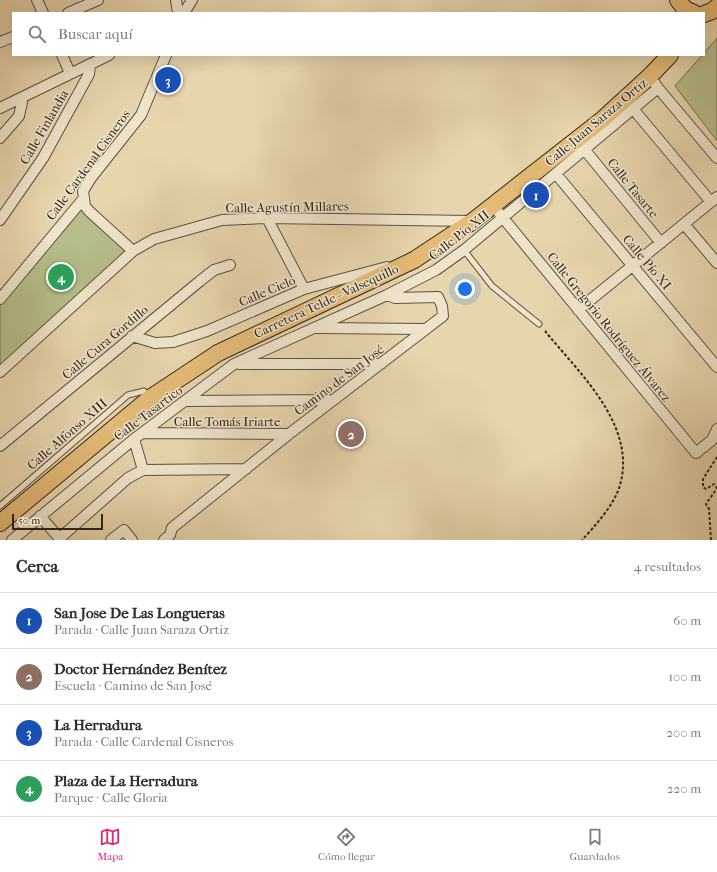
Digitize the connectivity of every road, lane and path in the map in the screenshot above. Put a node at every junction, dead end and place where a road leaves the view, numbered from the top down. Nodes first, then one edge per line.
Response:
1 (37, 0) edge
2 (98, 0) edge
3 (176, 0) edge
4 (192, 0) edge
5 (43, 12) edge
6 (70, 12) edge
7 (178, 12) edge
8 (185, 12) edge
9 (12, 37) edge
10 (0, 42) edge
11 (62, 56) edge
12 (107, 56) edge
13 (166, 56) edge
14 (664, 56) edge
15 (669, 56) edge
16 (90, 64) junction
17 (70, 73) junction
18 (654, 82) junction
19 (23, 98) junction
20 (0, 108) edge
21 (634, 110) junction
22 (0, 138) edge
23 (584, 149) junction
24 (717, 158) edge
25 (556, 174) junction
26 (84, 198) junction
27 (714, 200) edge
28 (498, 212) junction
29 (267, 218) junction
30 (0, 220) edge
31 (473, 221) junction
32 (684, 224) junction
33 (661, 243) junction
34 (464, 250) junction
35 (133, 251) junction
36 (414, 260) junction
37 (717, 263) edge
38 (230, 265) dead end
39 (633, 265) junction
40 (304, 289) junction
41 (387, 295) junction
42 (0, 299) edge
43 (578, 310) junction
44 (539, 324) joint
45 (314, 328) junction
46 (426, 329) junction
47 (132, 336) junction
48 (234, 364) junction
49 (381, 364) junction
50 (717, 367) edge
51 (0, 372) edge
52 (150, 398) junction
53 (186, 400) junction
54 (333, 400) junction
55 (717, 429) edge
56 (289, 434) junction
57 (138, 436) junction
58 (0, 446) edge
59 (717, 457) edge
60 (246, 469) junction
61 (143, 470) junction
62 (717, 488) edge
63 (0, 506) edge
64 (40, 516) junction
65 (0, 523) edge
66 (167, 538) edge
67 (60, 539) edge
68 (12, 540) edge
69 (111, 540) edge
70 (132, 540) edge
71 (582, 540) edge
72 (711, 540) edge

1 - 5 street
2 - 6 street
3 - 7 street
4 - 8 street
9 - 10 street
11 - 17 street
12 - 16 street
13 - 26 street, Calle Cardenal Cisneros
14 - 18 main road, Carretera Telde - Valsequillo
15 - 18 main road, Carretera Telde - Valsequillo
16 - 17 street
16 - 30 street, Calle Finlandia
17 - 19 street
18 - 21 street, Calle Juan Saraza Ortiz
18 - 24 street
18 - 28 main road, Carretera Telde - Valsequillo
19 - 20 street
19 - 22 street
21 - 23 street, Calle Juan Saraza Ortiz
21 - 27 street
23 - 25 street, Calle Juan Saraza Ortiz
23 - 33 street, Calle Tasarte
25 - 28 street, Calle Juan Saraza Ortiz
25 - 39 street, Calle Pío XI
26 - 35 street
26 - 42 street, Calle Cardenal Cisneros
27 - 32 street
28 - 31 main road, Carretera Telde - Valsequillo
28 - 34 street, Calle Pio XII
28 - 43 street, Calle Gregorio Rodríguez Álvarez
29 - 31 street, Calle Agustín Millares
29 - 35 street, Calle Agustín Millares
29 - 40 street
31 - 36 main road, Carretera Telde - Valsequillo
32 - 33 street
32 - 37 street
33 - 39 street
34 - 41 street, Calle Pio XII
34 - 44 lane
35 - 51 street, Calle Agustín Millares
36 - 40 street, Calle Cielo
36 - 52 main road, Carretera Telde - Valsequillo
38 - 47 street, Calle Cura Gordillo
39 - 43 street
39 - 50 street, Calle Pío XI
40 - 47 street, Calle Cielo
41 - 45 street, Calle Pio XII
41 - 46 street, Camino de San José
43 - 55 street, Calle Gregorio Rodríguez Álvarez
44 - 71 path
45 - 46 street
45 - 48 street, Calle Tasartico
46 - 49 street, Camino de San José
47 - 58 street, Calle Cura Gordillo
48 - 49 street
48 - 53 street, Calle Tasartico
49 - 54 street, Camino de San José
52 - 63 lane, Calle Alfonso XIII
52 - 65 main road, Carretera Telde - Valsequillo
53 - 54 street
53 - 57 street, Calle Tasartico
54 - 56 street, Camino de San José
56 - 57 street, Calle Tomás Iriarte
56 - 60 street, Camino de San José
57 - 61 street
57 - 64 street, Calle Tasartico
59 - 62 path
60 - 61 street
60 - 66 street, Camino de San José
61 - 67 street
62 - 72 path
64 - 67 street
64 - 68 street, Calle Tasartico
69 - 70 street

